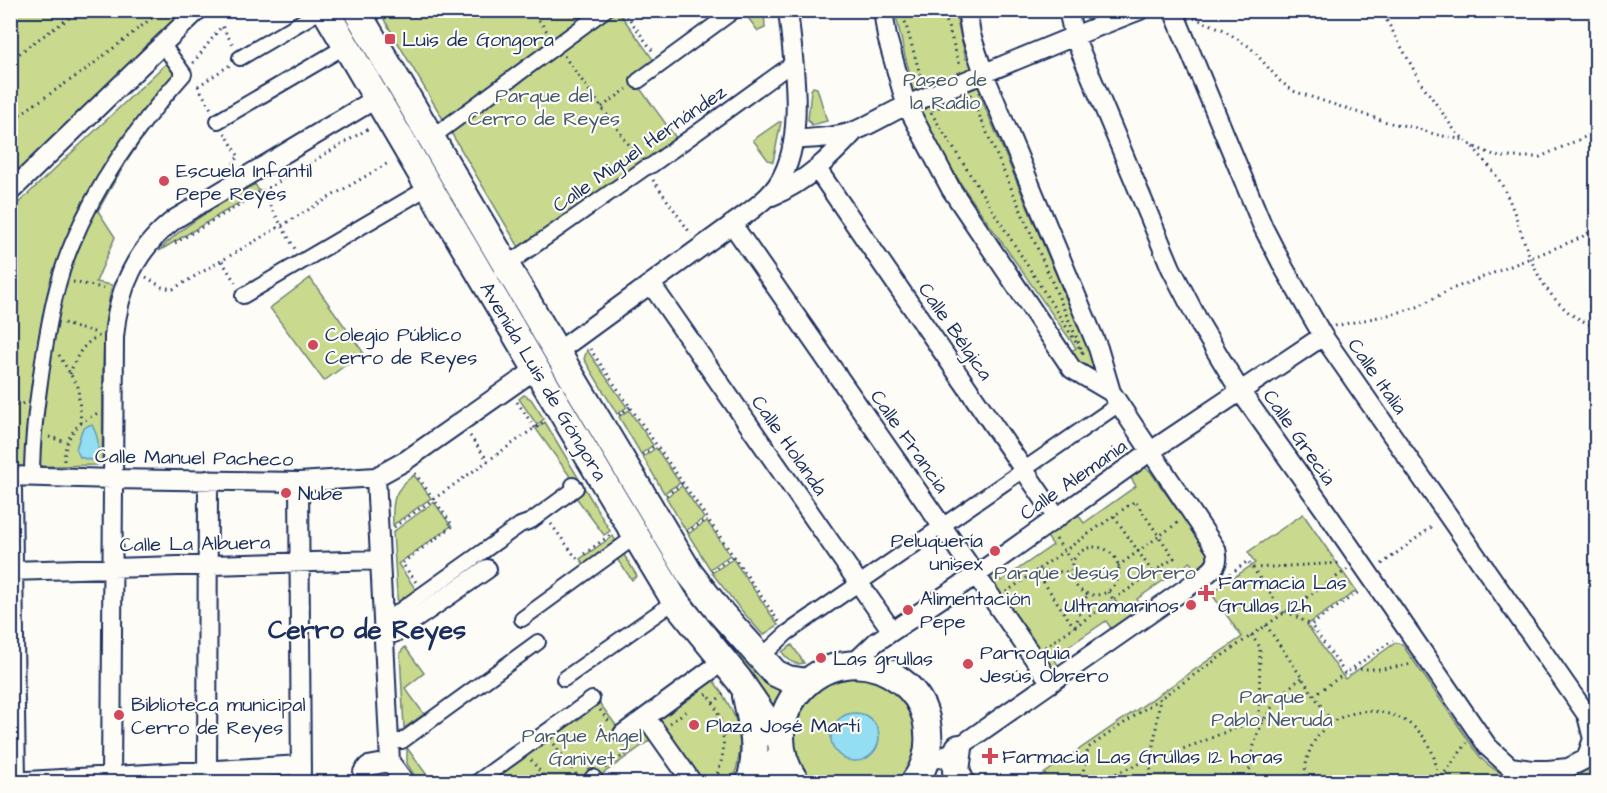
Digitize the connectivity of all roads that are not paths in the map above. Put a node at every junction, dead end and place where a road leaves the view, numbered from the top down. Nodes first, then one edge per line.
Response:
1 (198, 10) edge
2 (323, 10) edge
3 (356, 10) edge
4 (605, 10) edge
5 (735, 10) edge
6 (788, 10) edge
7 (883, 10) edge
8 (967, 10) edge
9 (1068, 10) edge
10 (1140, 10) edge
11 (1175, 15) edge
12 (1074, 36) junction
13 (163, 45) junction
14 (346, 46) junction
15 (240, 58) road end
16 (794, 63) junction
17 (984, 74) junction
18 (638, 81) road end
19 (377, 98) junction
20 (906, 104) junction
21 (218, 122) dead end
22 (855, 131) junction
23 (431, 138) junction
24 (794, 140) junction
25 (817, 169) junction
26 (429, 186) junction
27 (10, 192) edge
28 (766, 198) junction
29 (732, 224) junction
30 (507, 265) junction
31 (651, 284) junction
32 (243, 296) road end
33 (1321, 332) junction
34 (557, 352) junction
35 (1102, 362) junction
36 (536, 369) junction
37 (1084, 376) junction
38 (1240, 392) junction
39 (1115, 398) junction
40 (1151, 451) junction
41 (1024, 469) junction
42 (10, 476) edge
43 (32, 476) junction
44 (376, 477) junction
45 (114, 479) junction
46 (208, 480) junction
47 (299, 482) junction
48 (578, 482) dead end
49 (10, 485) edge
50 (1052, 522) junction
51 (942, 526) junction
52 (625, 533) junction
53 (380, 560) junction
54 (300, 562) junction
55 (208, 565) junction
56 (113, 567) junction
57 (487, 569) dead end
58 (12, 571) edge
59 (976, 575) junction
60 (858, 584) junction
61 (675, 601) junction
62 (395, 614) dead end
63 (522, 619) dead end
64 (892, 632) junction
65 (384, 636) junction
66 (538, 642) dead end
67 (761, 657) junction
68 (723, 661) junction
69 (854, 663) junction
70 (564, 679) dead end
71 (807, 682) junction
72 (1051, 683) junction
73 (736, 689) junction
74 (592, 699) road end
75 (645, 717) junction
76 (622, 737) road end
77 (1593, 739) joint
78 (389, 741) junction
79 (781, 746) junction
80 (958, 748) junction
81 (390, 762) junction
82 (926, 773) edge
83 (301, 774) edge
84 (207, 777) edge
85 (111, 779) edge
86 (10, 782) edge
87 (16, 782) edge
88 (363, 783) edge
89 (405, 783) edge
90 (477, 783) edge
91 (692, 783) edge
92 (750, 783) edge
93 (770, 783) edge
94 (796, 783) edge
95 (961, 783) edge

1 - 13 street
2 - 14 main road, Avenida Luis de Góngora
2 - 15 street
3 - 23 main road, Avenida Luis de Góngora
4 - 23 street
5 - 18 street
6 - 16 street
7 - 20 street
8 - 17 street
9 - 12 street, Calle Grecia
10 - 12 street
11 - 33 street, Calle Italia
12 - 17 street
12 - 38 street, Calle Grecia
13 - 27 street
13 - 43 street
14 - 19 main road, Avenida Luis de Góngora
14 - 21 street
16 - 24 street
16 - 30 street, Calle Miguel Hernández
17 - 20 street
17 - 35 street
19 - 26 main road, Avenida Luis de Góngora
19 - 45 street
20 - 22 street
20 - 37 street
22 - 24 street
22 - 25 street
23 - 30 main road, Avenida Luis de Góngora
24 - 28 street
25 - 28 street
25 - 41 street, Calle Bélgica
26 - 32 street
26 - 36 main road, Avenida Luis de Góngora
28 - 29 street
29 - 31 street
29 - 51 street, Calle Francia
30 - 34 main road, Avenida Luis de Góngora
31 - 34 street
31 - 60 street, Calle Holanda
33 - 38 street, Calle Alemania
33 - 77 street, Calle Italia
34 - 67 main road, Avenida Luis de Góngora
35 - 37 street
35 - 39 street
36 - 44 street
36 - 52 main road, Avenida Luis de Góngora
37 - 39 street
38 - 40 street, Calle Alemania
38 - 77 street, Calle Grecia
39 - 40 street
39 - 41 street
40 - 50 street, Calle Alemania
40 - 72 street
41 - 50 street, Calle Bélgica
41 - 51 street
42 - 43 street, Calle Manuel Pacheco
43 - 45 street, Calle Manuel Pacheco
44 - 47 street, Calle Manuel Pacheco
44 - 53 street
45 - 46 street, Calle Manuel Pacheco
45 - 56 street
46 - 47 street, Calle Manuel Pacheco
46 - 55 street
47 - 54 street
48 - 62 street
49 - 58 street
50 - 59 street, Calle Alemania
51 - 59 street, Calle Francia
51 - 60 street
52 - 61 main road, Avenida Luis de Góngora
52 - 63 street
53 - 54 street, Calle La Albuera
53 - 65 street
54 - 55 street, Calle La Albuera
54 - 83 street
55 - 56 street, Calle La Albuera
55 - 84 street
56 - 58 street, Calle La Albuera
56 - 85 street
57 - 65 street
58 - 87 street
59 - 64 street, Calle Alemania
59 - 72 street, Calle Francia
60 - 64 street, Calle Holanda
60 - 67 street
61 - 68 main road, Avenida Luis de Góngora
61 - 70 street
64 - 69 street, Calle Alemania
65 - 78 street
66 - 78 street
67 - 71 main road, Avenida Luis de Góngora
68 - 73 main road, Avenida Luis de Góngora
68 - 75 street
69 - 71 main road
69 - 82 main road
71 - 79 main road
72 - 80 street
73 - 79 main road, Avenida Luis de Góngora
73 - 92 main road
74 - 90 street
75 - 76 street
75 - 91 street
78 - 81 street
79 - 93 main road
79 - 94 main road, Avenida Luis de Góngora
80 - 82 street
80 - 95 main road
81 - 88 street
81 - 89 street
83 - 84 street
84 - 85 street
85 - 87 street
86 - 87 street

